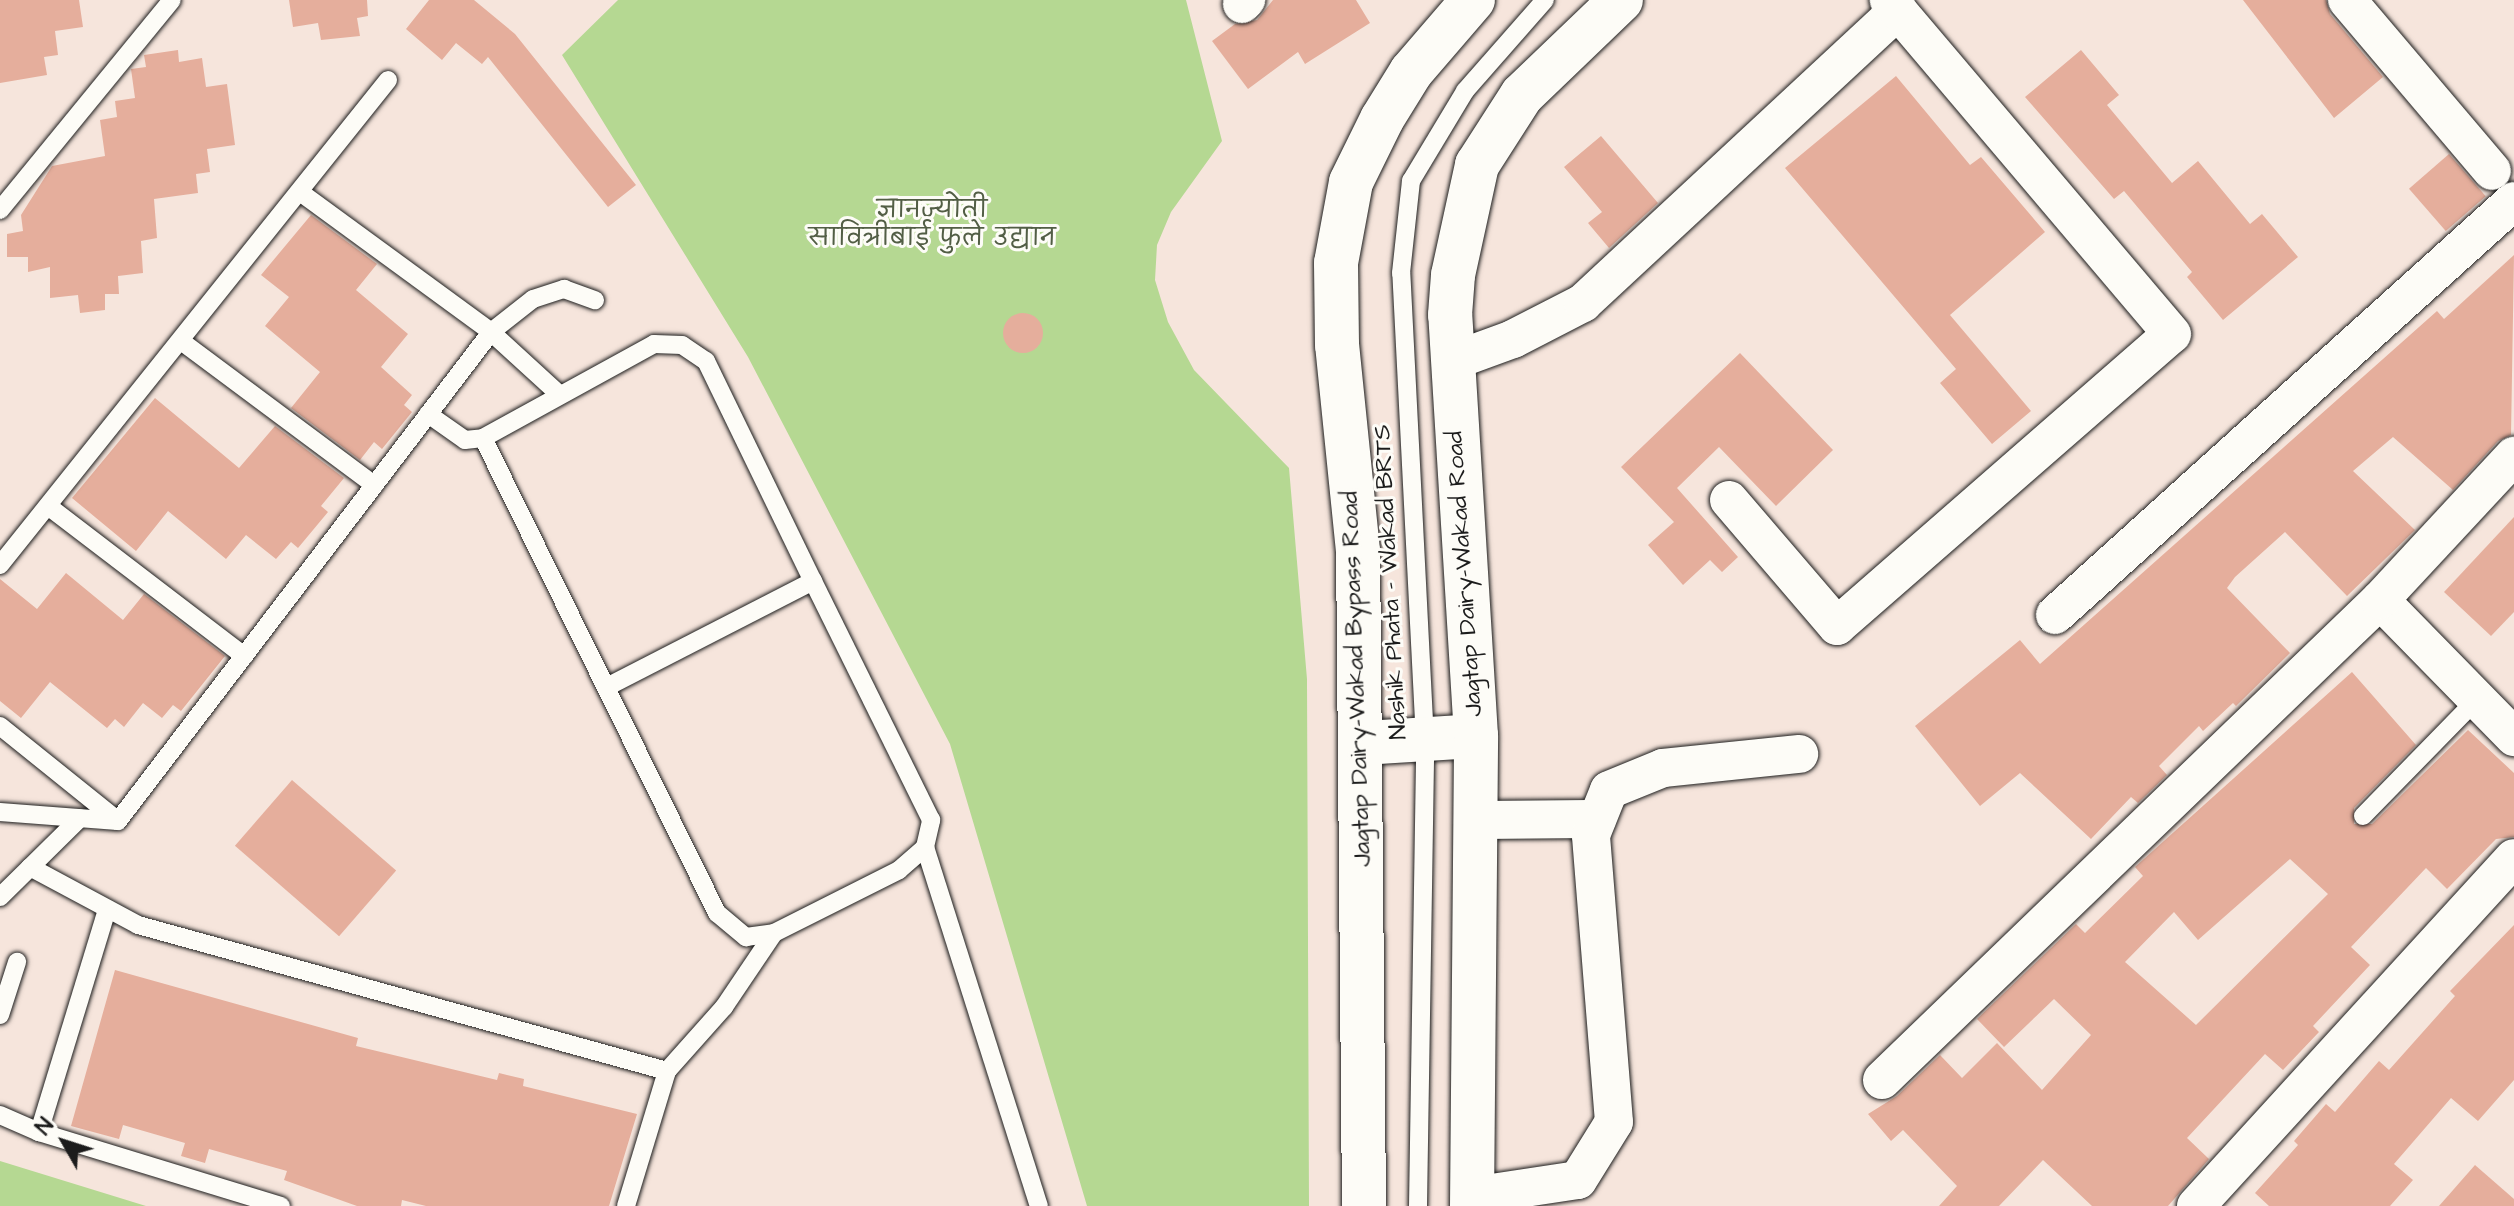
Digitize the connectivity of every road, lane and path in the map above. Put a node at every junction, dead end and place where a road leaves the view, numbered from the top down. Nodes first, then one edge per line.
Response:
1 (172, 0) edge
2 (1473, 0) edge
3 (1545, 0) edge
4 (1621, 0) edge
5 (2347, 0) edge
6 (1893, 5) edge
7 (388, 80) dead end
8 (2503, 186) edge
9 (300, 192) junction
10 (0, 210) edge
11 (595, 300) dead end
12 (491, 332) junction
13 (181, 341) junction
14 (1453, 361) junction
15 (559, 394) junction
16 (428, 414) junction
17 (483, 438) junction
18 (2514, 456) edge
19 (374, 485) junction
20 (1729, 500) dead end
21 (48, 506) junction
22 (2, 558) edge
23 (813, 581) junction
24 (2380, 600) junction
25 (2055, 615) dead end
26 (244, 656) junction
27 (609, 686) junction
28 (2477, 699) junction
29 (0, 726) edge
30 (1476, 736) junction
31 (2514, 737) edge
32 (1425, 741) junction
33 (1364, 743) junction
34 (1799, 754) dead end
35 (0, 812) edge
36 (2363, 816) dead end
37 (80, 818) junction
38 (1597, 819) junction
39 (1475, 820) junction
40 (118, 821) junction
41 (925, 847) junction
42 (2514, 858) edge
43 (30, 867) junction
44 (0, 897) edge
45 (107, 909) junction
46 (774, 933) junction
47 (17, 962) dead end
48 (0, 1015) edge
49 (667, 1071) junction
50 (1882, 1080) dead end
51 (0, 1115) edge
52 (39, 1132) junction
53 (1472, 1201) edge
54 (281, 1206) edge
55 (626, 1206) edge
56 (1039, 1206) edge
57 (1364, 1206) edge
58 (1418, 1206) edge
59 (2196, 1206) edge

1 - 10 lane
2 - 33 main road, Jagtap Dairy-Wakad Bypass Road
3 - 32 lane, Nashik Phata - Wakad BRTS
4 - 14 main road, Jagtap Dairy-Wakad Road
5 - 8 street
6 - 14 street
6 - 20 street
7 - 9 lane
8 - 25 street
9 - 12 lane
9 - 13 lane
11 - 12 lane
12 - 15 lane
12 - 16 lane
13 - 19 lane
13 - 21 lane
14 - 30 main road, Jagtap Dairy-Wakad Road
15 - 17 lane
15 - 23 lane
16 - 17 lane
16 - 19 lane
17 - 27 lane
18 - 24 street
19 - 26 lane
21 - 22 lane
21 - 26 lane
23 - 27 lane
23 - 41 lane
24 - 28 street
24 - 50 street
26 - 40 lane
27 - 46 lane
28 - 31 street
28 - 36 lane
29 - 40 lane
30 - 32 main road
30 - 39 main road, Jagtap Dairy-Wakad Road
32 - 33 main road
32 - 58 lane, Nashik Phata - Wakad BRTS
33 - 57 main road, Jagtap Dairy-Wakad Bypass Road
34 - 38 street
35 - 37 lane
37 - 40 lane
37 - 43 lane
38 - 39 street
38 - 53 street
39 - 53 main road, Jagtap Dairy-Wakad Road
41 - 46 lane
41 - 56 lane
42 - 59 street
43 - 44 lane
43 - 45 lane
45 - 49 lane
45 - 52 lane
46 - 49 lane
47 - 48 lane
49 - 55 lane
51 - 52 lane
52 - 54 lane

